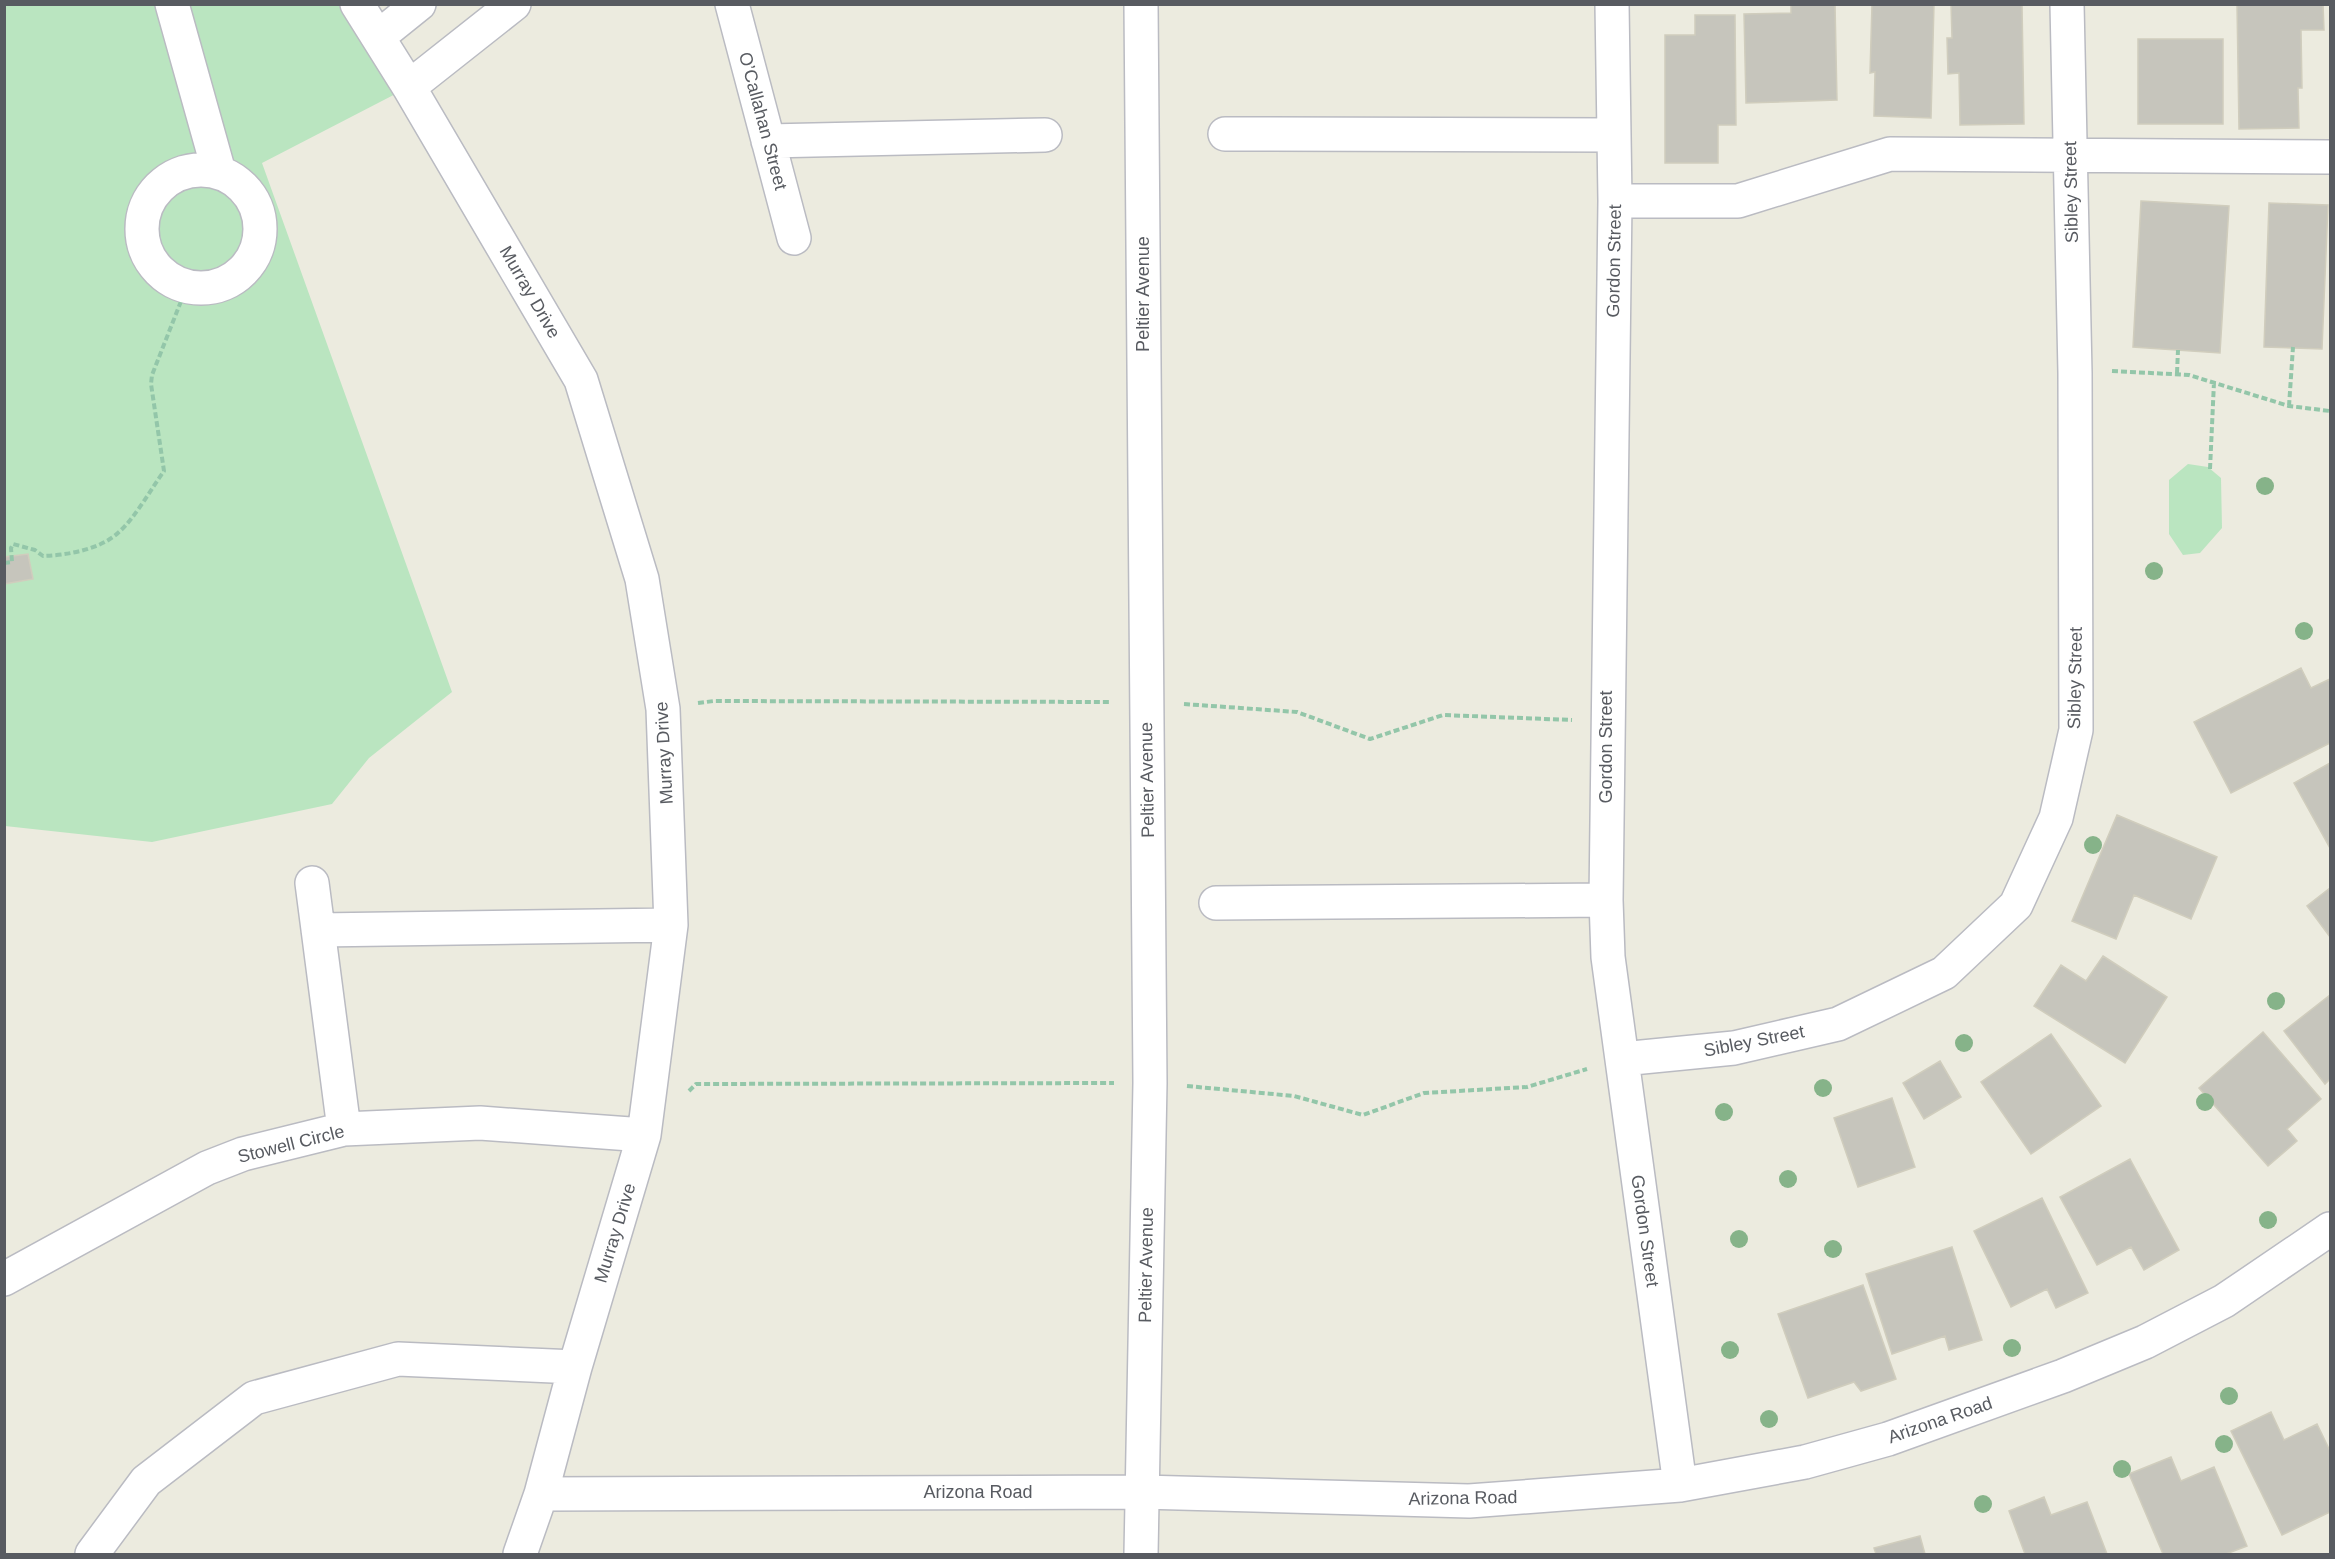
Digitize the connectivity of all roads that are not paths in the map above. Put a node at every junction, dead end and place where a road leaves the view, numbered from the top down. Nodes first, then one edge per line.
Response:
1 (172, 4) edge
2 (357, 4) edge
3 (419, 4) edge
4 (514, 4) edge
5 (732, 4) edge
6 (1142, 4) edge
7 (1612, 4) edge
8 (2067, 4) edge
9 (378, 37) junction
10 (409, 87) junction
11 (1225, 134) dead end
12 (1045, 135) dead end
13 (1613, 135) junction
14 (768, 141) junction
15 (2071, 157) junction
16 (2331, 157) edge
17 (219, 172) junction
18 (1615, 201) junction
19 (794, 238) dead end
20 (312, 882) dead end
21 (1606, 900) junction
22 (1216, 903) dead end
23 (671, 925) junction
24 (318, 930) junction
25 (1622, 1059) junction
26 (344, 1129) junction
27 (644, 1135) junction
28 (2331, 1229) edge
29 (4, 1280) edge
30 (575, 1367) junction
31 (1680, 1485) junction
32 (1142, 1492) junction
33 (541, 1494) junction
34 (92, 1554) edge
35 (520, 1554) edge
36 (1141, 1554) edge

1 - 17 street
2 - 9 street, Murray Drive
3 - 9 street
4 - 10 street
5 - 14 street, O’Callahan Street
6 - 32 street, Peltier Avenue
7 - 13 street, Gordon Street
8 - 15 street, Sibley Street
9 - 10 street, Murray Drive
10 - 23 street, Murray Drive
11 - 13 street
12 - 14 street
13 - 18 street, Gordon Street
14 - 19 street, O’Callahan Street
15 - 16 street
15 - 18 street
15 - 25 street, Sibley Street
17 - 17 street
18 - 21 street, Gordon Street
20 - 24 street
21 - 22 street
21 - 25 street, Gordon Street
23 - 24 street
23 - 27 street, Murray Drive
24 - 26 street
25 - 31 street, Gordon Street
26 - 27 street, Stowell Circle
26 - 29 street, Stowell Circle
27 - 30 street, Murray Drive
28 - 31 street, Arizona Road
30 - 33 street, Murray Drive
30 - 34 street
31 - 32 street, Arizona Road
32 - 33 street, Arizona Road
32 - 36 street, Peltier Avenue
33 - 35 street, Murray Drive

